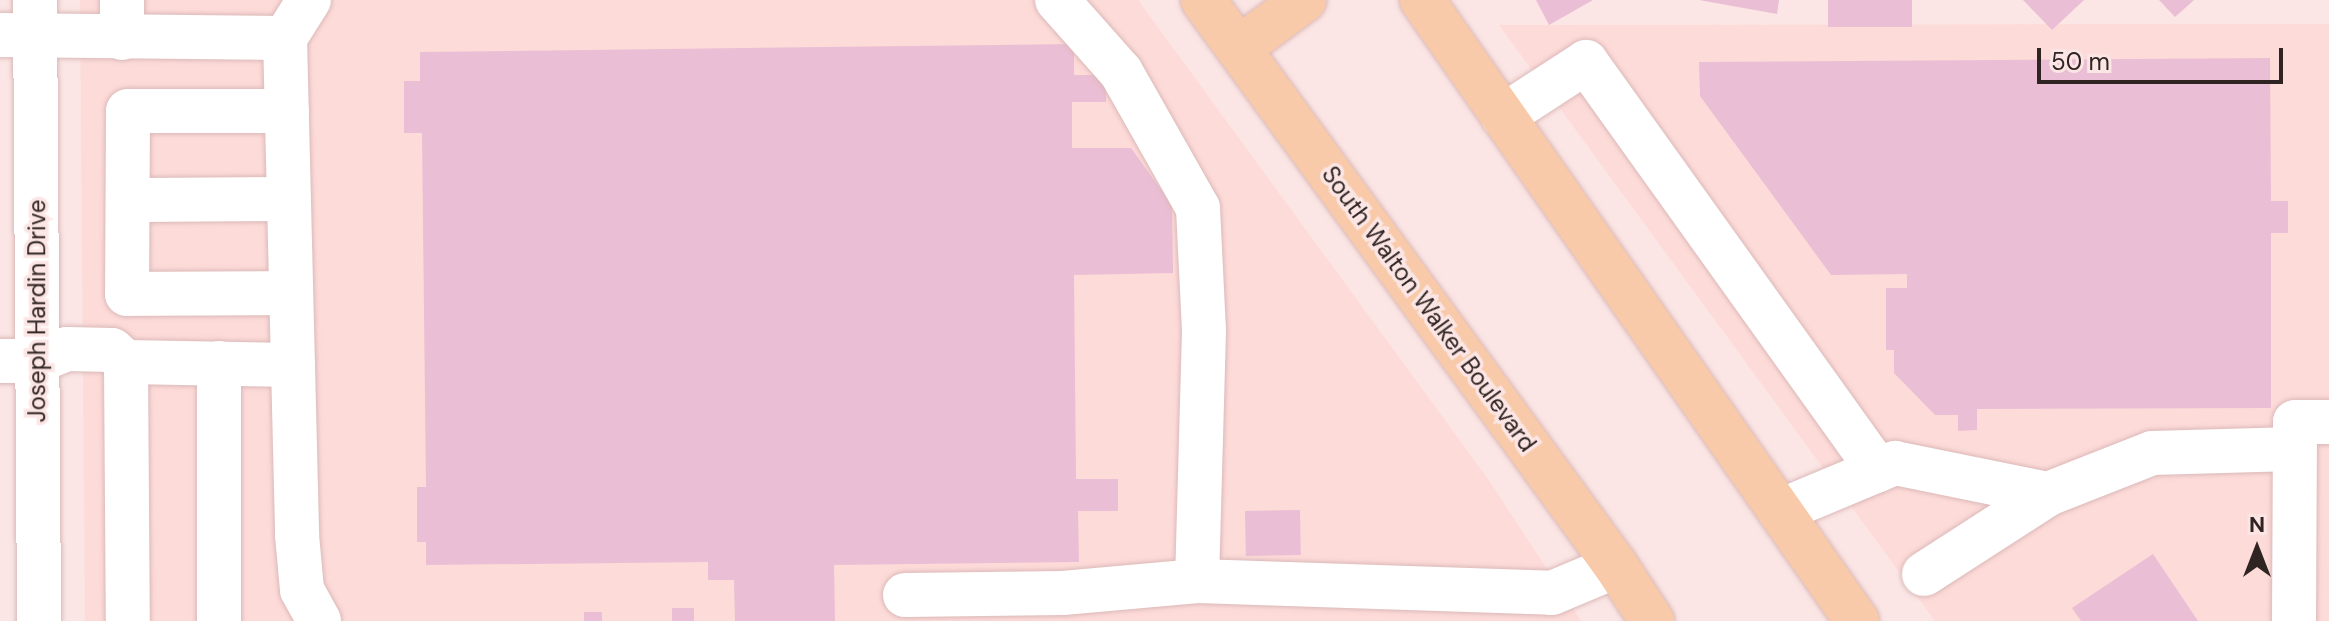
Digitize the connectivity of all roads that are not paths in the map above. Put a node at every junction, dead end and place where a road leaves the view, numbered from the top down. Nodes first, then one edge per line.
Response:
1 (309, 0) edge
2 (1057, 0) edge
3 (1203, 0) edge
4 (1304, 0) edge
5 (1422, 0) edge
6 (122, 19) edge
7 (23, 24) edge
8 (285, 38) junction
9 (1239, 48) junction
10 (287, 111) junction
11 (1503, 116) junction
12 (289, 199) junction
13 (128, 200) junction
14 (291, 293) junction
15 (126, 362) junction
16 (219, 363) junction
17 (293, 365) junction
18 (19, 372) edge
19 (2329, 422) edge
20 (2294, 449) junction
21 (1878, 470) junction
22 (2048, 494) junction
23 (1780, 511) junction
24 (1616, 566) junction
25 (1924, 574) dead end
26 (1197, 581) junction
27 (905, 595) dead end
28 (39, 621) edge
29 (128, 621) edge
30 (219, 621) edge
31 (319, 621) edge
32 (1652, 621) edge
33 (1857, 621) edge
34 (2294, 621) edge

1 - 8 street
2 - 26 street
3 - 9 main road, South Walton Walker Boulevard
4 - 9 main road
5 - 11 main road
6 - 7 street
6 - 8 street
7 - 18 street, Joseph Hardin Drive
8 - 10 street
9 - 24 main road, South Walton Walker Boulevard
10 - 12 street
10 - 13 street
11 - 21 street
11 - 23 main road
12 - 13 street
12 - 14 street
13 - 14 street
14 - 17 street
15 - 16 street
15 - 18 street
15 - 29 street
16 - 17 street
16 - 30 street
17 - 31 street
18 - 28 street, Joseph Hardin Drive
19 - 20 street
20 - 22 street
20 - 34 street
21 - 22 street
21 - 23 street
22 - 25 street
23 - 33 main road
24 - 26 street
24 - 32 main road, South Walton Walker Boulevard
26 - 27 street

